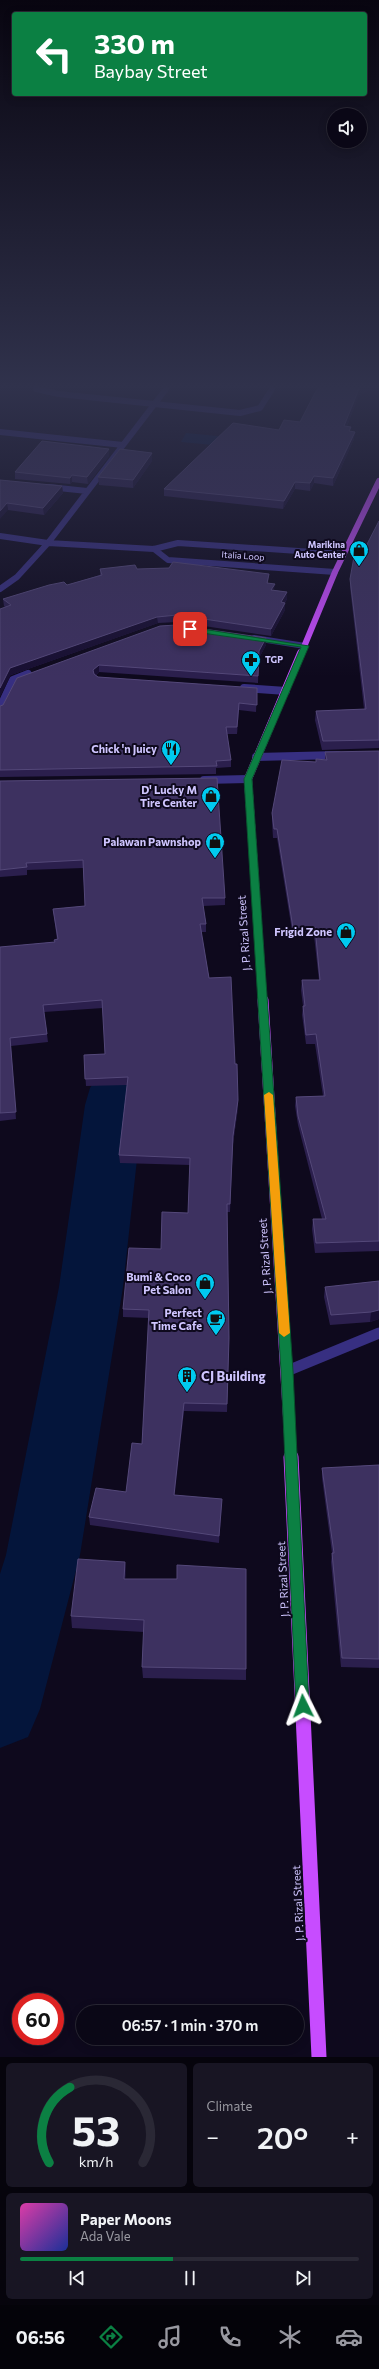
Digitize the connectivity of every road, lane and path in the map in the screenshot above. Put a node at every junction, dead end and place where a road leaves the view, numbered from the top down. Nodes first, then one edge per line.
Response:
1 (92, 485) edge
2 (377, 485) edge
3 (40, 486) edge
4 (87, 491) junction
5 (0, 536) edge
6 (48, 543) junction
7 (250, 547) junction
8 (154, 549) junction
9 (343, 554) junction
10 (245, 565) junction
11 (335, 572) junction
12 (0, 589) edge
13 (244, 637) edge
14 (306, 646) junction
15 (36, 671) edge
16 (231, 688) edge
17 (286, 691) junction
18 (0, 708) edge
19 (344, 755) edge
20 (256, 757) junction
21 (248, 779) junction
22 (192, 780) edge
23 (379, 1333) edge
24 (287, 1371) junction
25 (319, 2057) edge

1 - 4 street
2 - 9 main road, J. P. Rizal Street
3 - 4 street
4 - 6 street
5 - 6 street, Italia Loop
6 - 8 street, Italia Loop
6 - 12 street
7 - 8 street, Italia Loop
7 - 9 street, Italia Loop
7 - 10 street
8 - 10 street, Italia Loop
9 - 11 main road, J. P. Rizal Street
10 - 11 street, Italia Loop
11 - 14 main road, J. P. Rizal Street
13 - 14 street
14 - 17 main road, J. P. Rizal Street
15 - 18 street
16 - 17 street
17 - 20 main road, J. P. Rizal Street
19 - 20 street
20 - 21 main road, J. P. Rizal Street
21 - 22 street
21 - 24 main road, J. P. Rizal Street
23 - 24 street
24 - 25 main road, J. P. Rizal Street

